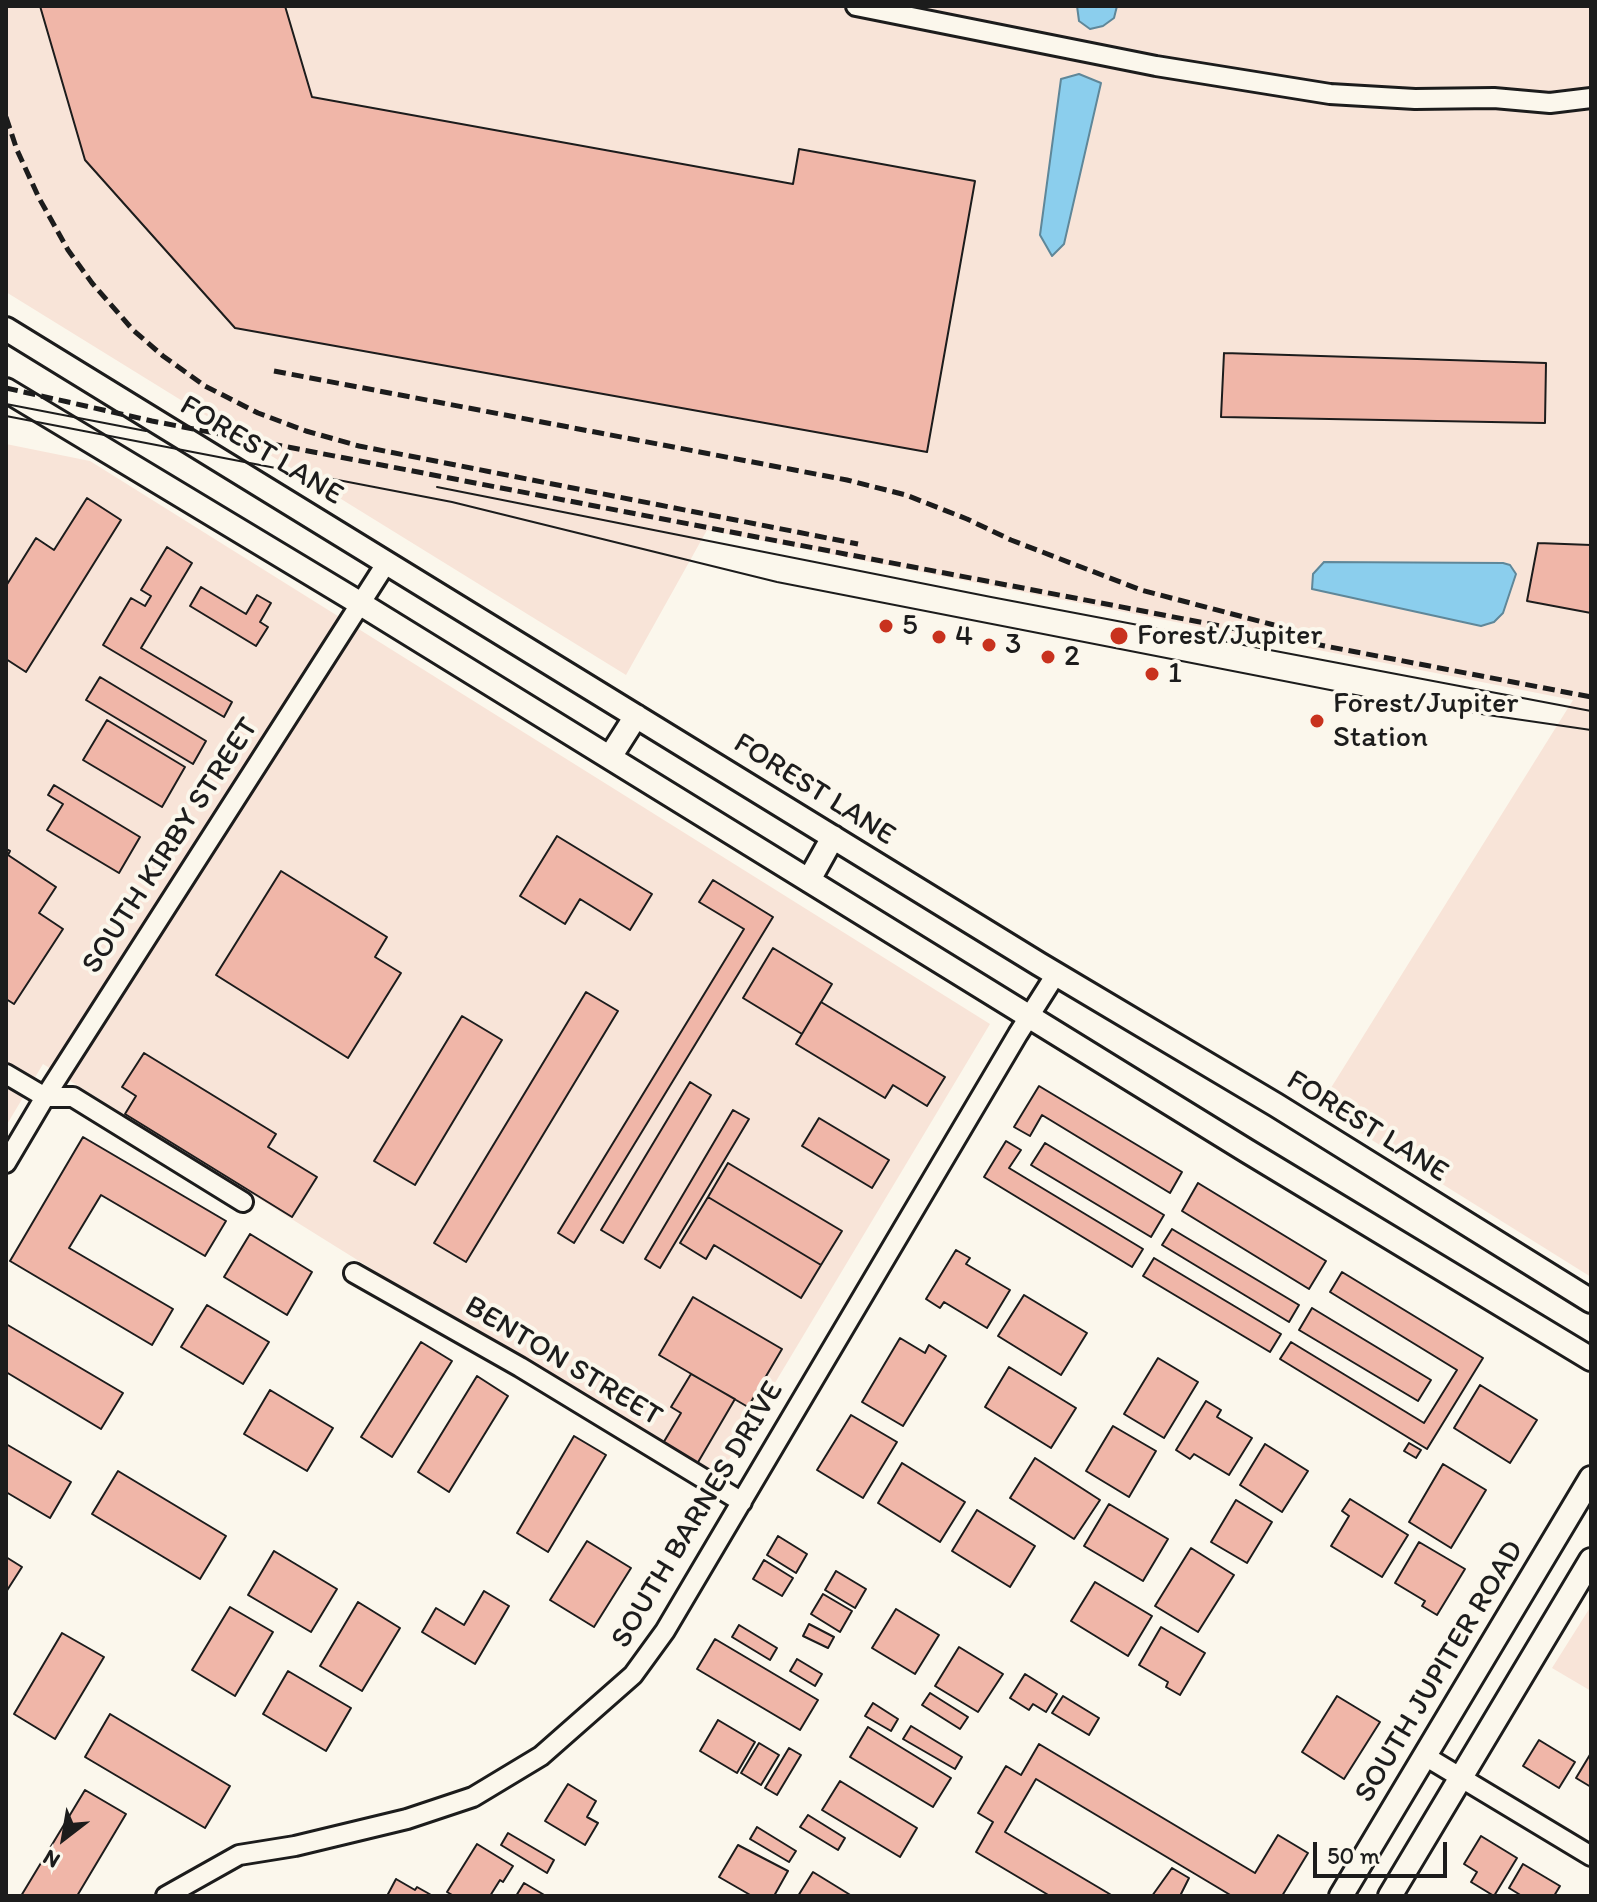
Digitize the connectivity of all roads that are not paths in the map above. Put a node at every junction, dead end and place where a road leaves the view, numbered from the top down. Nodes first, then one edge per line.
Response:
1 (856, 6) edge
2 (1591, 98) edge
3 (6, 329) edge
4 (6, 390) edge
5 (387, 562) junction
6 (361, 604) junction
7 (636, 716) junction
8 (610, 757) junction
9 (833, 837) junction
10 (809, 880) junction
11 (1056, 974) junction
12 (1029, 1016) junction
13 (6, 1074) edge
14 (45, 1097) junction
15 (6, 1163) edge
16 (243, 1202) dead end
17 (354, 1273) dead end
18 (1591, 1301) edge
19 (1591, 1359) edge
20 (1591, 1478) edge
21 (742, 1502) junction
22 (1591, 1560) edge
23 (1425, 1756) junction
24 (1460, 1779) junction
25 (1591, 1856) edge
26 (166, 1896) edge
27 (1341, 1896) edge
28 (1390, 1896) edge

1 - 2 street
3 - 5 main road, FOREST LANE
4 - 6 main road
5 - 6 street, SOUTH KIRBY STREET
5 - 7 main road, FOREST LANE
6 - 8 main road
6 - 14 street, SOUTH KIRBY STREET
7 - 8 main road
7 - 9 main road, FOREST LANE
8 - 10 main road
9 - 10 main road
9 - 11 main road, FOREST LANE
10 - 12 main road
11 - 12 street, SOUTH BARNES DRIVE
11 - 18 main road, FOREST LANE
12 - 19 main road
12 - 21 street, SOUTH BARNES DRIVE
13 - 14 street
14 - 15 street, SOUTH KIRBY STREET
14 - 16 street
17 - 21 street, BENTON STREET
20 - 23 main road, SOUTH JUPITER ROAD
21 - 26 street, SOUTH BARNES DRIVE
22 - 24 main road
23 - 24 street
23 - 27 main road, SOUTH JUPITER ROAD
24 - 25 street
24 - 28 main road

